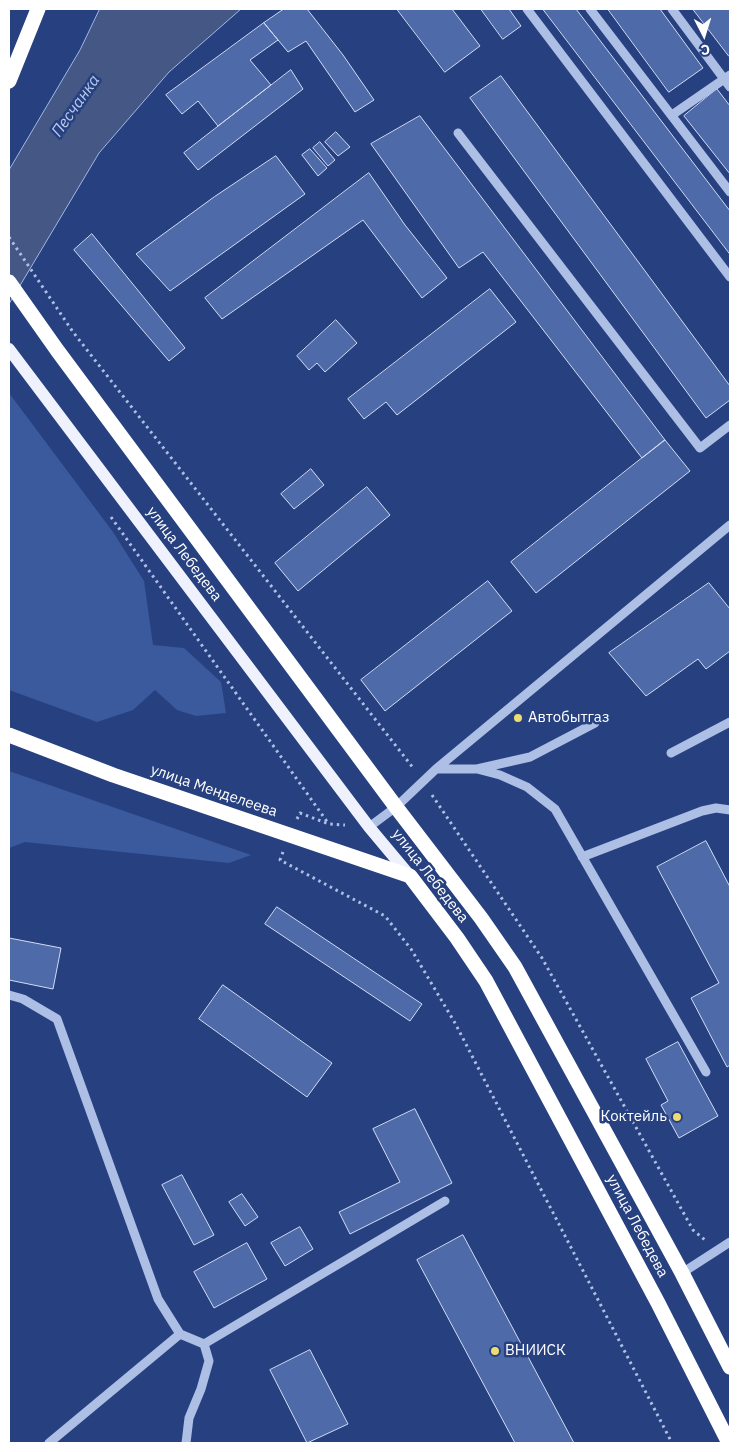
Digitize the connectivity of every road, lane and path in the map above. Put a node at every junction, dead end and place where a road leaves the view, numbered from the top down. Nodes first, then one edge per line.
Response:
1 (38, 9) edge
2 (527, 9) edge
3 (590, 9) edge
4 (672, 9) edge
5 (728, 80) edge
6 (9, 81) edge
7 (672, 115) junction
8 (458, 133) dead end
9 (730, 192) edge
10 (9, 237) edge
11 (730, 277) edge
12 (9, 282) edge
13 (9, 349) edge
14 (730, 425) edge
15 (106, 510) dead end
16 (730, 525) edge
17 (730, 722) edge
18 (594, 723) dead end
19 (9, 735) edge
20 (672, 753) dead end
21 (436, 769) junction
22 (477, 769) junction
23 (423, 782) junction
24 (396, 807) junction
25 (730, 810) edge
26 (369, 827) junction
27 (290, 836) junction
28 (582, 857) junction
29 (410, 876) junction
30 (9, 995) edge
31 (706, 1072) dead end
32 (445, 1201) dead end
33 (730, 1242) edge
34 (717, 1250) junction
35 (682, 1273) junction
36 (180, 1334) junction
37 (204, 1344) junction
38 (730, 1367) edge
39 (49, 1443) edge
40 (186, 1443) edge
41 (672, 1443) edge
42 (729, 1443) edge

1 - 6 highway
2 - 11 lane
3 - 7 lane
4 - 5 lane
5 - 7 lane
7 - 9 lane
8 - 14 lane
10 - 23 path
12 - 24 highway, улица Лебедева
13 - 26 main road, улица Лебедева
15 - 27 path
16 - 21 lane
17 - 20 lane
18 - 22 lane
19 - 27 highway, улица Менделеева
21 - 22 lane
21 - 23 lane
22 - 28 lane
23 - 24 lane
23 - 34 path
24 - 26 lane
24 - 35 highway, улица Лебедева
25 - 28 lane
26 - 29 main road, улица Лебедева
27 - 29 highway, улица Менделеева
27 - 41 path
28 - 31 lane
29 - 42 highway, улица Лебедева
30 - 36 lane
32 - 37 lane
33 - 34 lane
34 - 35 lane
35 - 38 highway, улица Лебедева
36 - 37 lane
36 - 39 lane
37 - 40 lane

